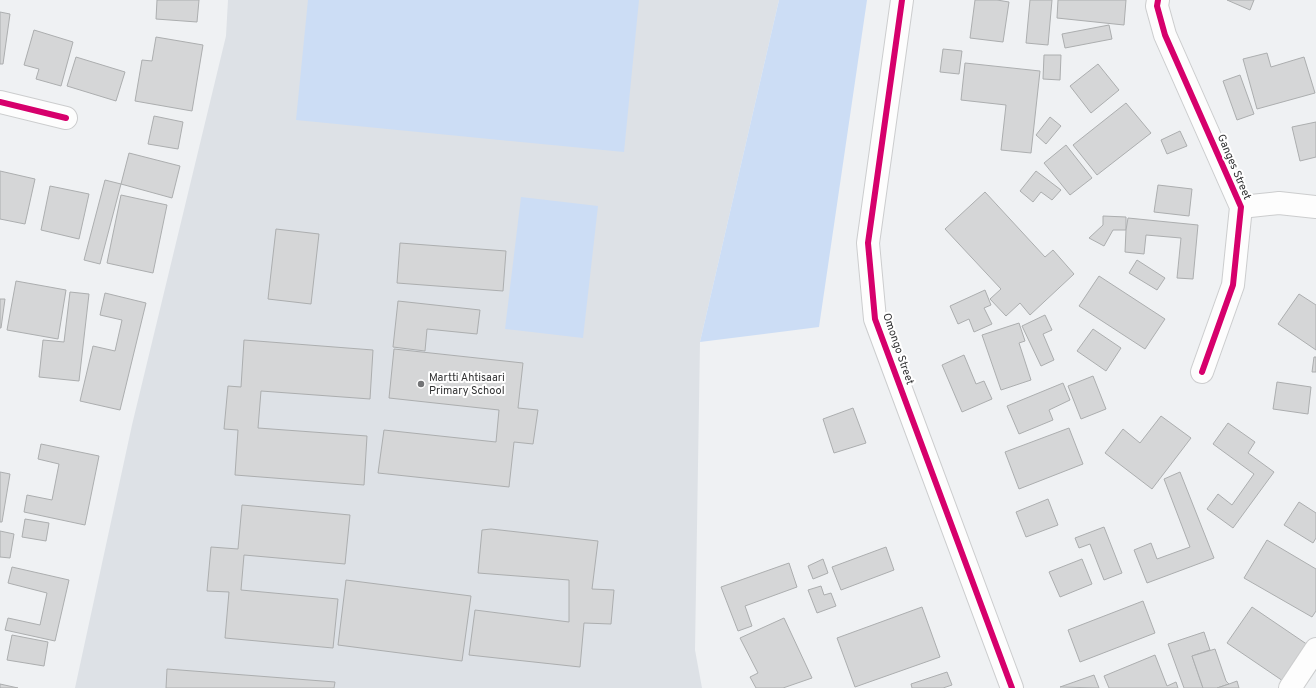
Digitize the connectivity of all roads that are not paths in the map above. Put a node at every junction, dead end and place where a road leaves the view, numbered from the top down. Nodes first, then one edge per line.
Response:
1 (902, 0) edge
2 (1158, 0) edge
3 (0, 102) edge
4 (66, 118) dead end
5 (1241, 207) junction
6 (1316, 207) edge
7 (1202, 372) dead end
8 (1316, 649) edge
9 (1012, 688) edge
10 (1290, 688) edge

1 - 9 street, Omongo Street
2 - 5 street, Ganges Street
3 - 4 street
5 - 6 street
5 - 7 street, Ganges Street
8 - 10 street

